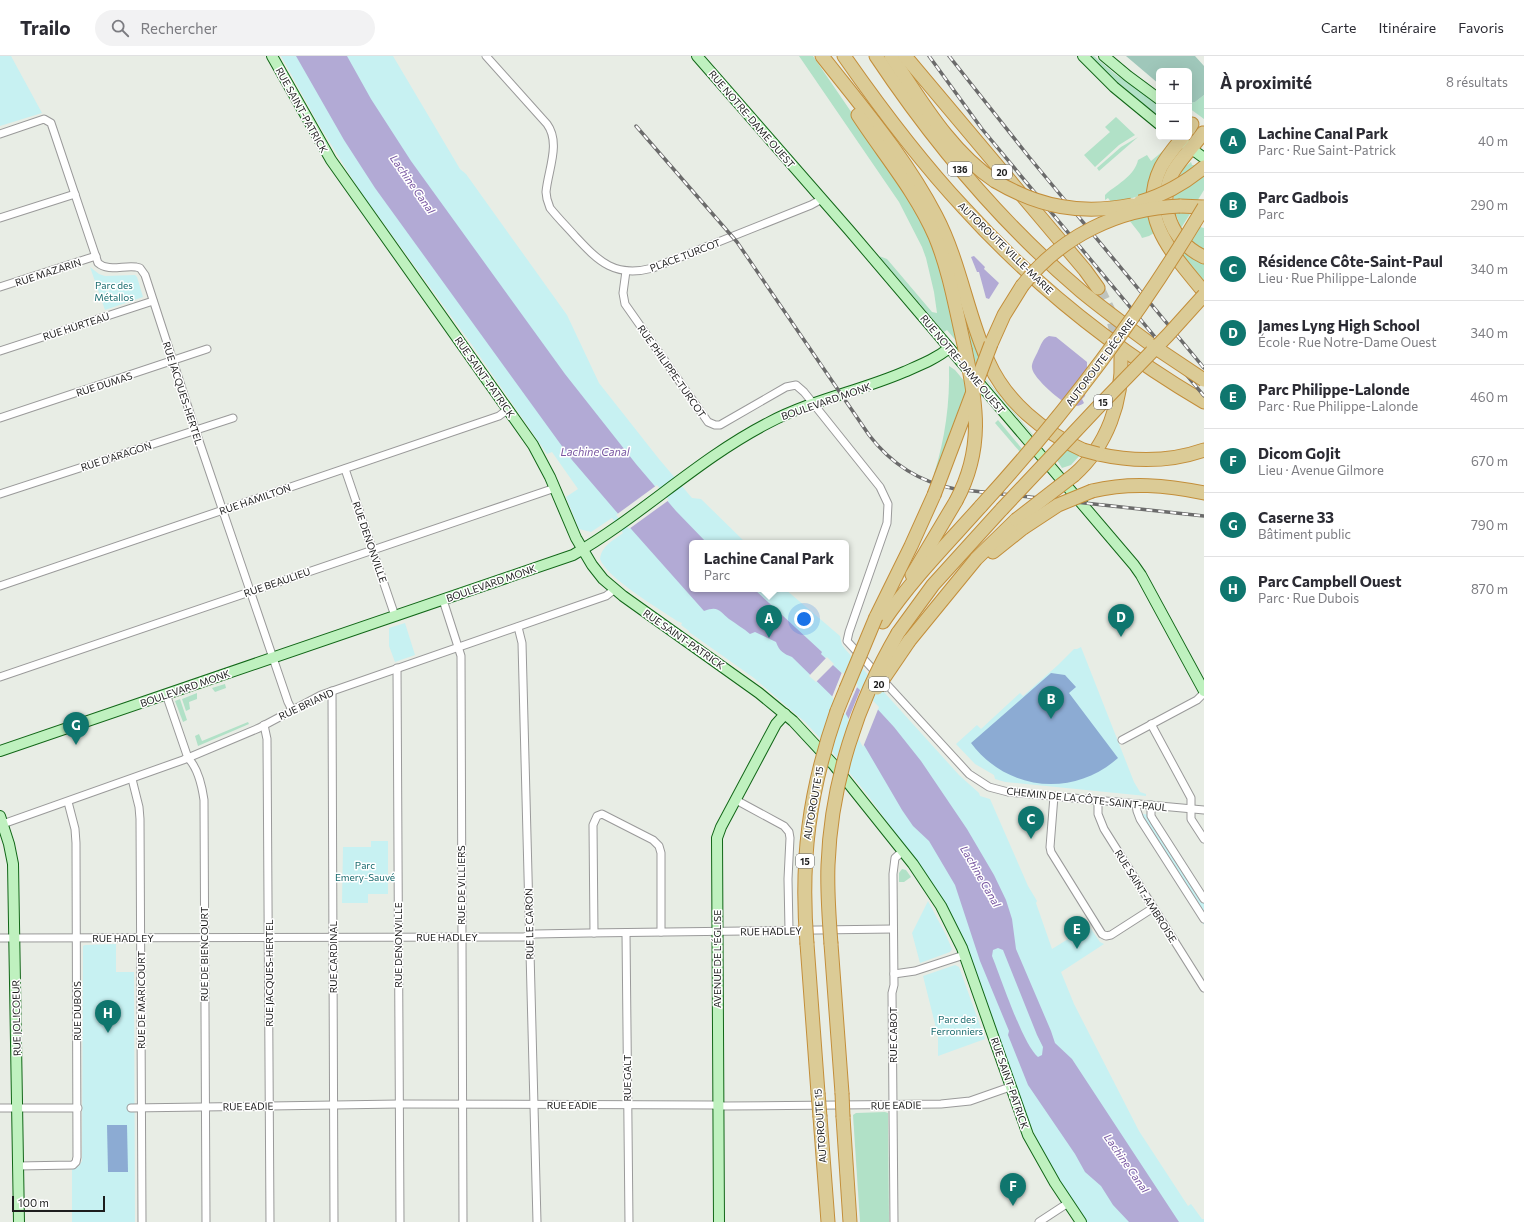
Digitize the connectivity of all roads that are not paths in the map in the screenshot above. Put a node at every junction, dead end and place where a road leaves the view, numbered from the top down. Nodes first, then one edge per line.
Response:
1 (272, 56) edge
2 (486, 56) edge
3 (697, 56) edge
4 (821, 56) edge
5 (844, 56) edge
6 (876, 56) edge
7 (891, 56) edge
8 (905, 56) edge
9 (1083, 56) edge
10 (1104, 56) edge
11 (1156, 97) edge
12 (1156, 122) edge
13 (1192, 126) edge
14 (1204, 133) edge
15 (0, 134) edge
16 (1178, 140) edge
17 (1181, 140) edge
18 (1191, 149) junction
19 (1204, 158) edge
20 (1204, 167) edge
21 (75, 194) junction
22 (822, 199) junction
23 (1204, 207) edge
24 (0, 218) edge
25 (96, 256) junction
26 (1204, 257) edge
27 (626, 271) junction
28 (0, 288) edge
29 (1098, 288) tunnel mouth
30 (1204, 293) edge
31 (153, 301) junction
32 (949, 348) junction
33 (207, 349) dead end
34 (0, 351) edge
35 (1121, 357) tunnel mouth
36 (173, 361) junction
37 (1204, 380) edge
38 (1200, 400) edge
39 (813, 404) junction
40 (508, 409) junction
41 (0, 418) edge
42 (233, 418) dead end
43 (195, 430) junction
44 (1201, 451) edge
45 (344, 469) junction
46 (555, 488) junction
47 (1204, 493) edge
48 (0, 494) edge
49 (222, 510) junction
50 (1020, 524) junction
51 (372, 550) junction
52 (583, 550) junction
53 (0, 586) edge
54 (615, 589) junction
55 (250, 592) junction
56 (443, 600) junction
57 (895, 604) junction
58 (395, 616) junction
59 (880, 620) junction
60 (518, 627) junction
61 (458, 648) junction
62 (273, 658) junction
63 (397, 668) junction
64 (0, 677) edge
65 (332, 691) junction
66 (1204, 692) edge
67 (166, 694) junction
68 (292, 710) junction
69 (785, 714) junction
70 (1151, 724) junction
71 (264, 725) junction
72 (853, 730) junction
73 (1122, 740) dead end
74 (0, 751) edge
75 (188, 758) junction
76 (132, 779) junction
77 (1054, 796) junction
78 (736, 800) junction
79 (1098, 800) junction
80 (68, 802) junction
81 (1136, 804) junction
82 (1151, 805) junction
83 (1191, 809) junction
84 (1204, 810) edge
85 (1, 822) edge
86 (1204, 839) edge
87 (902, 851) junction
88 (1204, 899) edge
89 (1153, 908) junction
90 (1204, 919) edge
91 (893, 929) junction
92 (789, 930) junction
93 (661, 932) junction
94 (717, 932) junction
95 (594, 933) junction
96 (626, 933) junction
97 (529, 936) junction
98 (269, 937) junction
99 (333, 937) junction
100 (398, 937) junction
101 (462, 937) junction
102 (0, 938) edge
103 (14, 938) junction
104 (77, 938) junction
105 (140, 938) junction
106 (204, 938) junction
107 (964, 954) junction
108 (894, 974) junction
109 (1204, 988) edge
110 (1010, 1087) junction
111 (399, 1104) junction
112 (628, 1104) junction
113 (893, 1104) junction
114 (334, 1105) junction
115 (462, 1105) junction
116 (533, 1105) junction
117 (205, 1106) junction
118 (270, 1106) junction
119 (718, 1106) junction
120 (0, 1108) edge
121 (17, 1108) junction
122 (78, 1108) junction
123 (131, 1108) dead end
124 (141, 1108) junction
125 (18, 1166) junction
126 (1068, 1203) junction
127 (19, 1222) edge
128 (142, 1222) edge
129 (206, 1222) edge
130 (270, 1222) edge
131 (334, 1222) edge
132 (400, 1222) edge
133 (463, 1222) edge
134 (537, 1222) edge
135 (629, 1222) edge
136 (719, 1222) edge
137 (828, 1222) edge
138 (850, 1222) edge
139 (894, 1222) edge
140 (1038, 1222) edge
141 (1081, 1222) edge

1 - 40 main road, RUE SAINT-PATRICK
2 - 27 street, PLACE TURCOT
3 - 22 main road, RUE NOTRE-DAME OUEST
4 - 44 highway, bridge
4 - 57 highway, bridge
5 - 38 highway, AUTOROUTE VILLE-MARIE / 136
6 - 37 highway, AUTOROUTE VILLE-MARIE / 136, bridge
7 - 20 highway, bridge
8 - 29 highway, 20
9 - 12 main road
10 - 11 main road
13 - 14 main road
14 - 18 highway
15 - 21 street, RUE JACQUES-HERTEL
16 - 30 highway
17 - 18 main road
18 - 19 main road
18 - 26 highway
21 - 24 street
21 - 25 street, RUE JACQUES-HERTEL
22 - 27 street, PLACE TURCOT
22 - 32 main road, RUE NOTRE-DAME OUEST
23 - 57 highway, AUTOROUTE DÉCARIE / 15, bridge
23 - 59 highway, bridge
25 - 28 street, RUE MAZARIN
25 - 31 street, RUE JACQUES-HERTEL
27 - 39 street, RUE PHILIPPE-TURCOT
30 - 72 highway, 15, bridge
31 - 34 street, RUE HURTEAU
31 - 36 street, RUE JACQUES-HERTEL
32 - 39 main road, BOULEVARD MONK
32 - 66 main road, RUE NOTRE-DAME OUEST
33 - 36 street, RUE DUMAS
35 - 50 highway, 20, bridge
36 - 41 street, RUE DUMAS
36 - 43 street, RUE JACQUES-HERTEL
39 - 52 main road, BOULEVARD MONK
39 - 77 street, CHEMIN DE LA CÔTE-SAINT-PAUL
40 - 45 street, RUE HAMILTON
40 - 46 main road, RUE SAINT-PATRICK
42 - 43 street, RUE D'ARAGON
43 - 48 street, RUE D'ARAGON
43 - 49 street, RUE JACQUES-HERTEL
45 - 49 street, RUE HAMILTON
45 - 51 street, RUE DENONVILLE
46 - 51 street, RUE BEAULIEU
46 - 52 main road, RUE SAINT-PATRICK
47 - 50 highway, bridge
49 - 53 street, RUE HAMILTON
49 - 55 street, RUE JACQUES-HERTEL
50 - 72 highway, 20, bridge
51 - 55 street, RUE BEAULIEU
51 - 58 street, RUE DENONVILLE
52 - 54 main road, RUE SAINT-PATRICK
52 - 56 main road, BOULEVARD MONK
54 - 60 street, RUE BRIAND
54 - 69 main road, RUE SAINT-PATRICK
55 - 62 street, RUE JACQUES-HERTEL
55 - 64 street, RUE BEAULIEU
56 - 58 main road, BOULEVARD MONK
56 - 61 street, RUE DE VILLIERS
57 - 59 highway, 15
58 - 62 main road, BOULEVARD MONK
59 - 137 highway, AUTOROUTE 15 / 15, bridge
60 - 61 street, RUE BRIAND
60 - 97 street, RUE LE CARON
61 - 63 street, RUE BRIAND
61 - 101 street, RUE DE VILLIERS
62 - 67 main road, BOULEVARD MONK
62 - 68 street, RUE JACQUES-HERTEL
63 - 65 street, RUE BRIAND
63 - 100 street, RUE DENONVILLE
65 - 68 street, RUE BRIAND
65 - 99 street, RUE CARDINAL
66 - 70 street
67 - 74 main road, BOULEVARD MONK
67 - 75 street, RUE DE BIENCOURT
68 - 71 street, RUE BRIAND
69 - 78 main road, AVENUE DE L'ÉGLISE
69 - 87 main road, RUE SAINT-PATRICK
70 - 73 street
70 - 83 street
71 - 75 street, RUE BRIAND
71 - 98 street, RUE JACQUES-HERTEL
72 - 138 highway, 15, bridge
75 - 76 street, RUE BRIAND
75 - 106 street, RUE DE BIENCOURT
76 - 80 street, RUE BRIAND
76 - 105 street, RUE DE MARICOURT
77 - 79 street, CHEMIN DE LA CÔTE-SAINT-PAUL
77 - 89 street
78 - 92 street
78 - 94 main road, AVENUE DE L'ÉGLISE
79 - 81 street, CHEMIN DE LA CÔTE-SAINT-PAUL
79 - 89 street, RUE SAINT-AMBROISE
80 - 85 street, RUE BRIAND
80 - 104 street, RUE DUBOIS
81 - 82 street, CHEMIN DE LA CÔTE-SAINT-PAUL
81 - 90 street
82 - 83 street, CHEMIN DE LA CÔTE-SAINT-PAUL
82 - 88 street
83 - 84 street, CHEMIN DE LA CÔTE-SAINT-PAUL
83 - 86 street
85 - 103 main road, RUE JOLICOEUR
87 - 91 street, RUE CABOT
87 - 107 main road, RUE SAINT-PATRICK
89 - 109 street, RUE SAINT-AMBROISE
91 - 92 street, RUE HADLEY
91 - 108 street, RUE CABOT
92 - 94 street, RUE HADLEY
93 - 94 street, RUE HADLEY
93 - 95 street
93 - 96 street, RUE HADLEY
94 - 119 main road, AVENUE DE L'ÉGLISE
95 - 96 street, RUE HADLEY
95 - 97 street, RUE HADLEY
96 - 112 street, RUE GALT
97 - 101 street, RUE HADLEY
97 - 116 street, RUE LE CARON
98 - 99 street, RUE HADLEY
98 - 106 street, RUE HADLEY
98 - 118 street, RUE JACQUES-HERTEL
99 - 100 street, RUE HADLEY
99 - 114 street, RUE CARDINAL
100 - 101 street, RUE HADLEY
100 - 111 street, RUE DENONVILLE
101 - 115 street, RUE DE VILLIERS
102 - 103 street, RUE HADLEY
103 - 104 street, RUE HADLEY
103 - 121 main road, RUE JOLICOEUR
104 - 105 street, RUE HADLEY
104 - 122 street, RUE DUBOIS
105 - 106 street, RUE HADLEY
105 - 124 street, RUE DE MARICOURT
106 - 117 street, RUE DE BIENCOURT
107 - 108 street
107 - 110 main road, RUE SAINT-PATRICK
108 - 113 street, RUE CABOT
110 - 113 street, RUE EADIE
110 - 126 main road, RUE SAINT-PATRICK
111 - 114 street, RUE EADIE
111 - 115 street, RUE EADIE
111 - 132 street, RUE DENONVILLE
112 - 116 street, RUE EADIE
112 - 119 street, RUE EADIE
112 - 135 street, RUE GALT
113 - 119 street, RUE EADIE
113 - 139 street, RUE CABOT
114 - 118 street, RUE EADIE
114 - 131 street, RUE CARDINAL
115 - 116 street, RUE EADIE
115 - 133 street, RUE DE VILLIERS
116 - 134 street, RUE LE CARON
117 - 118 street, RUE EADIE
117 - 124 street, RUE EADIE
117 - 129 street, RUE DE BIENCOURT
118 - 130 street, RUE JACQUES-HERTEL
119 - 136 main road, AVENUE DE L'ÉGLISE
120 - 121 street
121 - 122 street
121 - 125 main road, RUE JOLICOEUR
122 - 125 street, RUE DUBOIS
123 - 124 street, RUE EADIE
124 - 128 street, RUE DE MARICOURT
125 - 127 main road, RUE JOLICOEUR
126 - 140 street
126 - 141 main road, RUE SAINT-PATRICK

